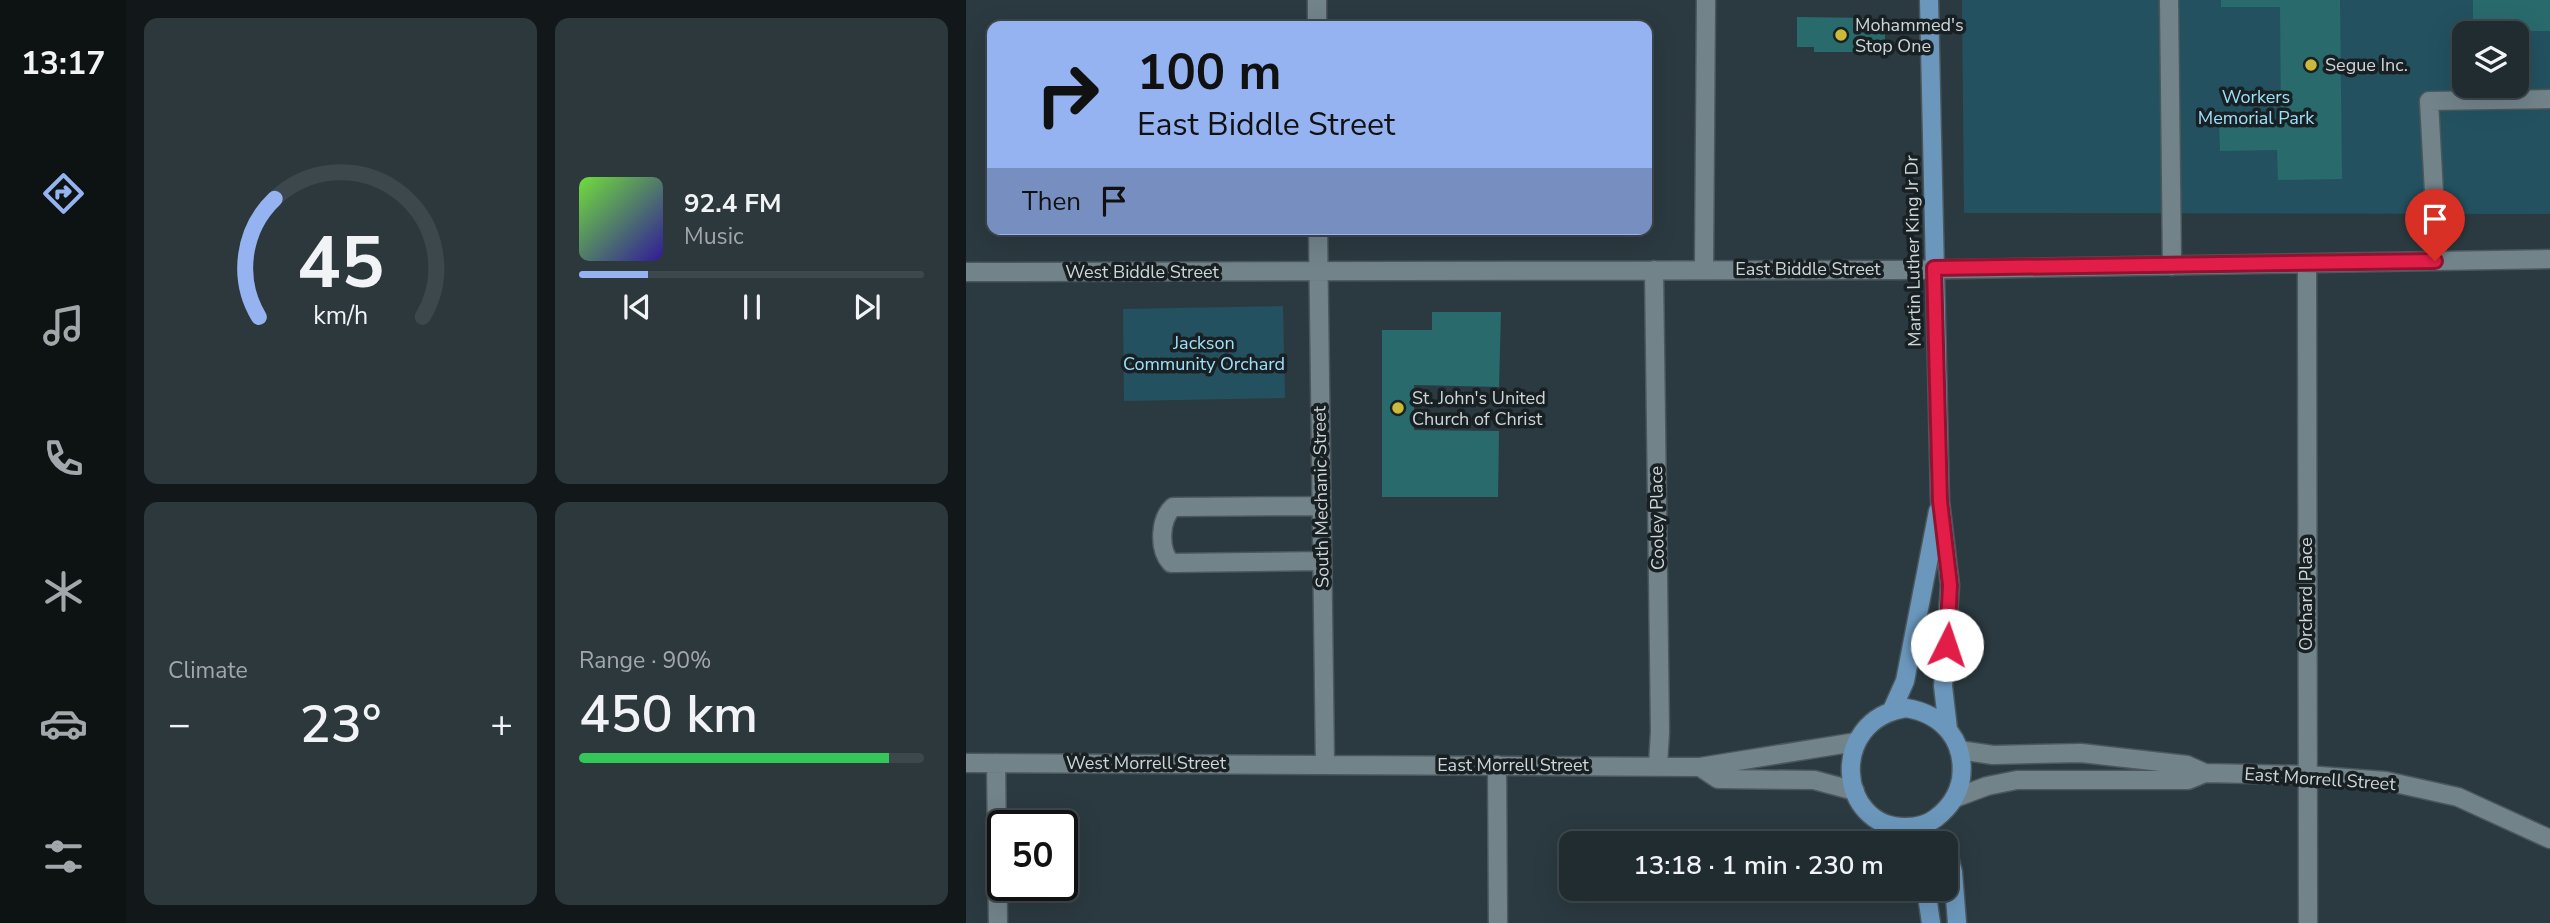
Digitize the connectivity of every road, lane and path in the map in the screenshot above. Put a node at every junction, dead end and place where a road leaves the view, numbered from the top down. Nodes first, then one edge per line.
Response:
1 (1317, 0) edge
2 (1706, 0) edge
3 (1929, 0) edge
4 (2169, 0) edge
5 (1317, 21) edge
6 (2550, 99) edge
7 (1318, 235) edge
8 (2550, 259) edge
9 (2435, 261) junction
10 (2307, 265) junction
11 (2172, 266) junction
12 (1934, 268) junction
13 (1704, 269) junction
14 (1654, 270) junction
15 (1318, 271) junction
16 (966, 272) edge
17 (1940, 501) junction
18 (1321, 506) junction
19 (1321, 561) junction
20 (1892, 710) junction
21 (1948, 729) junction
22 (1856, 742) junction
23 (1959, 750) junction
24 (966, 762) edge
25 (996, 763) junction
26 (1325, 764) junction
27 (1497, 765) junction
28 (1658, 765) junction
29 (1700, 767) junction
30 (2206, 773) junction
31 (2306, 775) junction
32 (1855, 791) junction
33 (1950, 804) junction
34 (1885, 824) junction
35 (1892, 831) edge
36 (1947, 831) edge
37 (2550, 839) edge
38 (1928, 901) edge
39 (1955, 901) edge
40 (998, 923) edge
41 (1499, 923) edge
42 (1931, 923) edge
43 (1957, 923) edge
44 (2308, 923) edge

1 - 5 street
2 - 13 street
3 - 12 main road, Martin Luther King Jr Dr
4 - 11 street
6 - 9 street
7 - 15 street, South Mechanic Street
8 - 9 street, East Biddle Street
9 - 10 street, East Biddle Street
10 - 11 street, East Biddle Street
10 - 31 street, Orchard Place
11 - 12 street, East Biddle Street
12 - 13 street, East Biddle Street
12 - 17 main road, Martin Luther King Jr Dr
13 - 14 street, East Biddle Street
14 - 15 street, East Biddle Street
14 - 28 street, Cooley Place
15 - 16 street, West Biddle Street
15 - 18 street, South Mechanic Street
17 - 20 main road, Martin Luther King Jr Dr
17 - 21 main road, Martin Luther King Jr Dr
18 - 19 street, South Mechanic Street
18 - 19 street
19 - 26 street, South Mechanic Street
20 - 21 main road
20 - 22 main road
21 - 23 main road
22 - 29 street, East Morrell Street
22 - 32 main road
23 - 30 street, East Morrell Street
23 - 33 main road
24 - 25 street, West Morrell Street
25 - 26 street, West Morrell Street
25 - 40 street
26 - 27 street, East Morrell Street
27 - 28 street, East Morrell Street
27 - 41 street
28 - 29 street, East Morrell Street
29 - 32 street, East Morrell Street
30 - 31 street, East Morrell Street
30 - 33 street, East Morrell Street
31 - 37 street, East Morrell Street
31 - 44 street, Orchard Place
32 - 34 main road
33 - 34 main road
33 - 36 main road
34 - 35 main road
38 - 42 main road
39 - 43 main road

